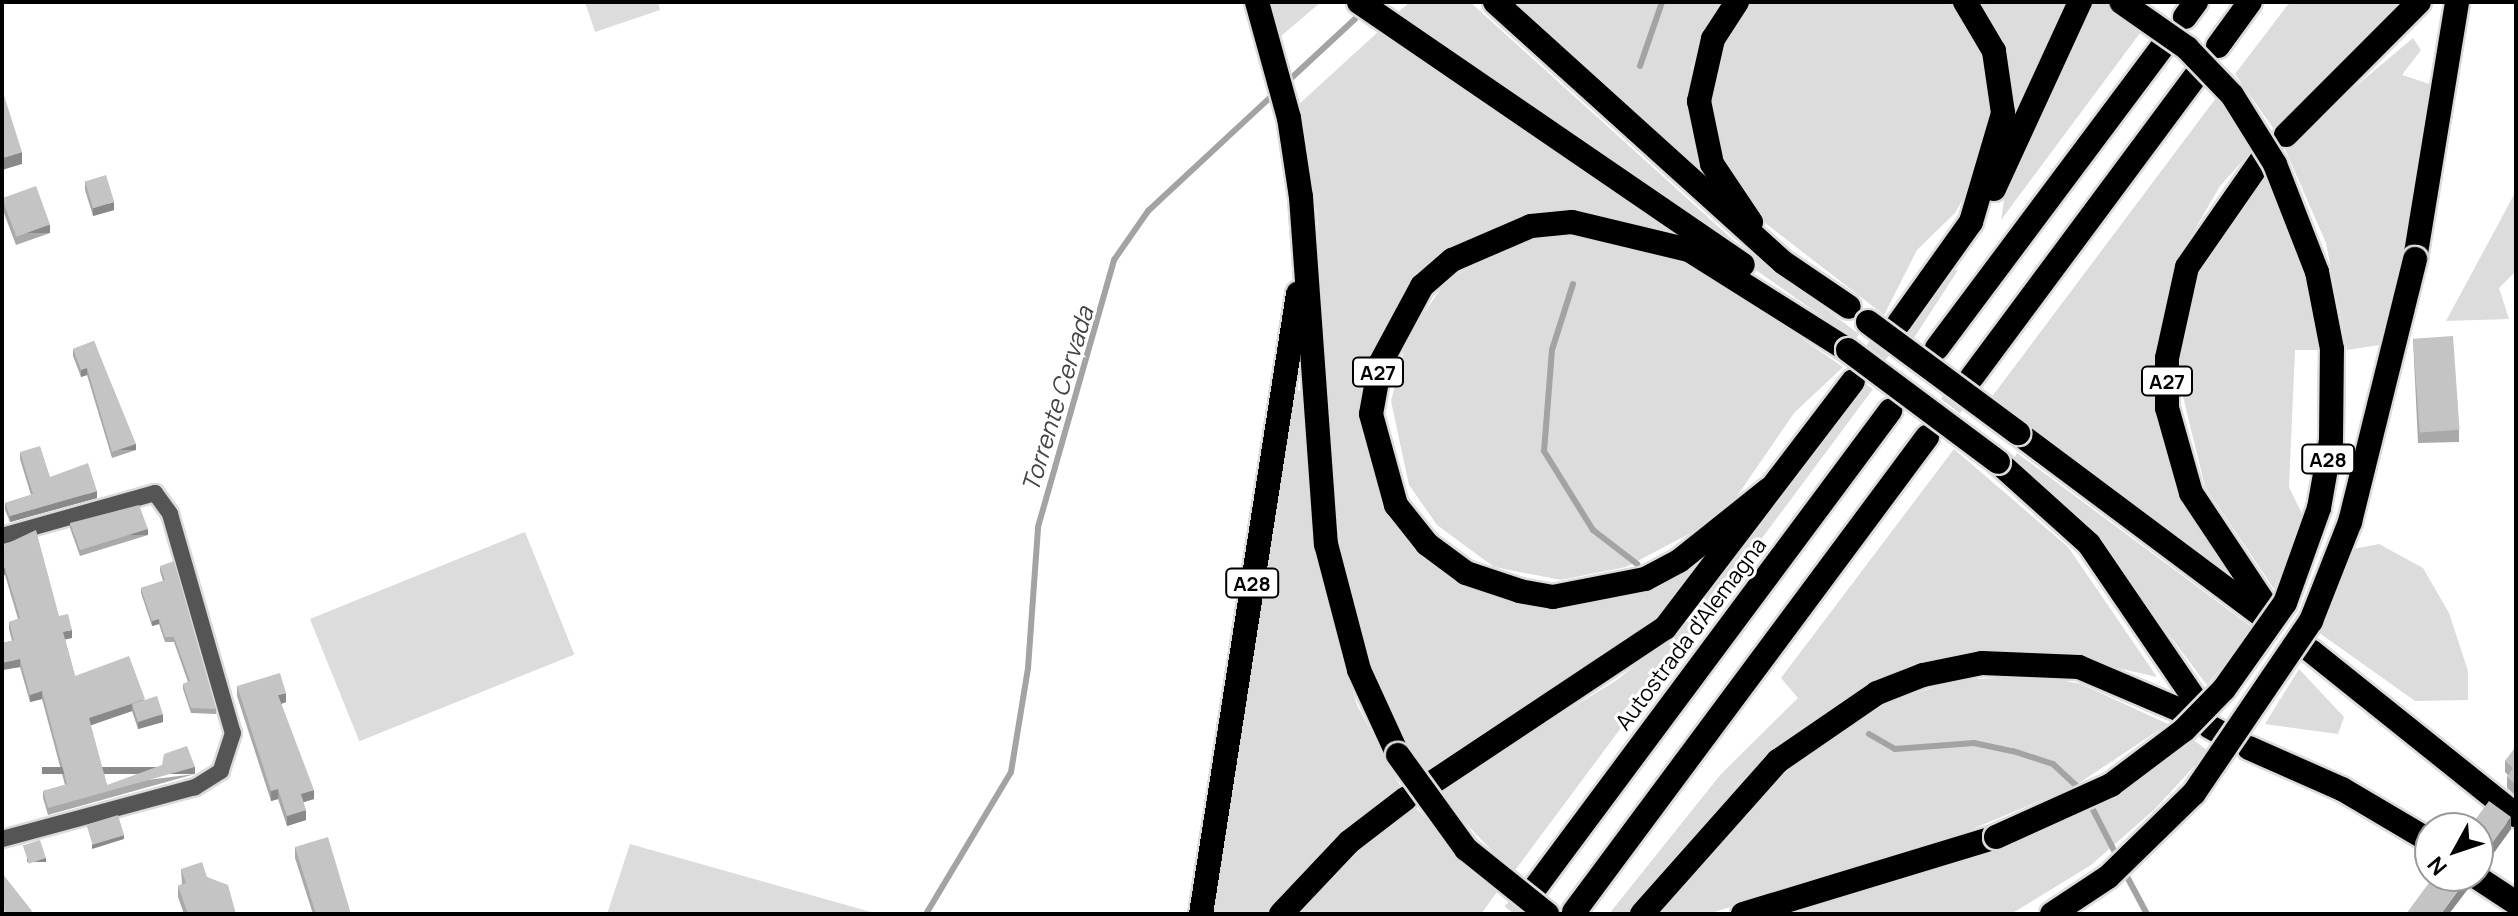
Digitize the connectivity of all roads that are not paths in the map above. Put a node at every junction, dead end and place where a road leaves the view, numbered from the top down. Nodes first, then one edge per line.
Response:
1 (1257, 2) edge
2 (1359, 2) edge
3 (1495, 2) edge
4 (1737, 2) edge
5 (1965, 2) edge
6 (2080, 2) edge
7 (2121, 2) edge
8 (2250, 2) edge
9 (2419, 2) edge
10 (2457, 2) edge
11 (2164, 45) dead end
12 (2218, 46) dead end
13 (2197, 74) dead end
14 (2286, 135) dead end
15 (2262, 159) dead end
16 (1971, 222) junction
17 (1305, 252) junction
18 (1859, 314) junction
19 (1899, 323) tunnel mouth
20 (1937, 348) dead end
21 (1848, 350) junction
22 (1972, 377) tunnel mouth
23 (1853, 381) tunnel mouth
24 (1890, 411) dead end
25 (1927, 437) tunnel mouth
26 (1769, 489) junction
27 (2, 536) edge
28 (2311, 651) dead end
29 (2249, 748) dead end
30 (1433, 782) dead end
31 (1405, 799) dead end
32 (2516, 815) edge
33 (2414, 832) edge
34 (2, 839) edge
35 (1535, 888) tunnel mouth
36 (2494, 889) edge
37 (2516, 903) edge
38 (1574, 912) edge
39 (1201, 914) edge
40 (1281, 914) edge
41 (1547, 914) edge
42 (1642, 914) edge
43 (1743, 914) edge
44 (2052, 914) edge

1 - 17 highway, A28
2 - 21 highway
3 - 18 highway
4 - 18 highway
5 - 16 highway
6 - 16 highway
7 - 43 highway, A28, bridge
8 - 12 highway
9 - 14 highway
10 - 44 highway, A28, bridge
11 - 20 highway
13 - 22 highway
15 - 18 highway, A27, bridge
16 - 19 highway
17 - 39 highway, A28
17 - 41 highway, A28, bridge
21 - 26 highway, A27
21 - 42 highway, bridge
23 - 26 highway, A27
24 - 35 highway, Autostrada d'Alemagna
25 - 38 highway
26 - 30 highway, A27
27 - 34 street
28 - 32 highway
29 - 33 highway
31 - 40 highway
36 - 37 highway

